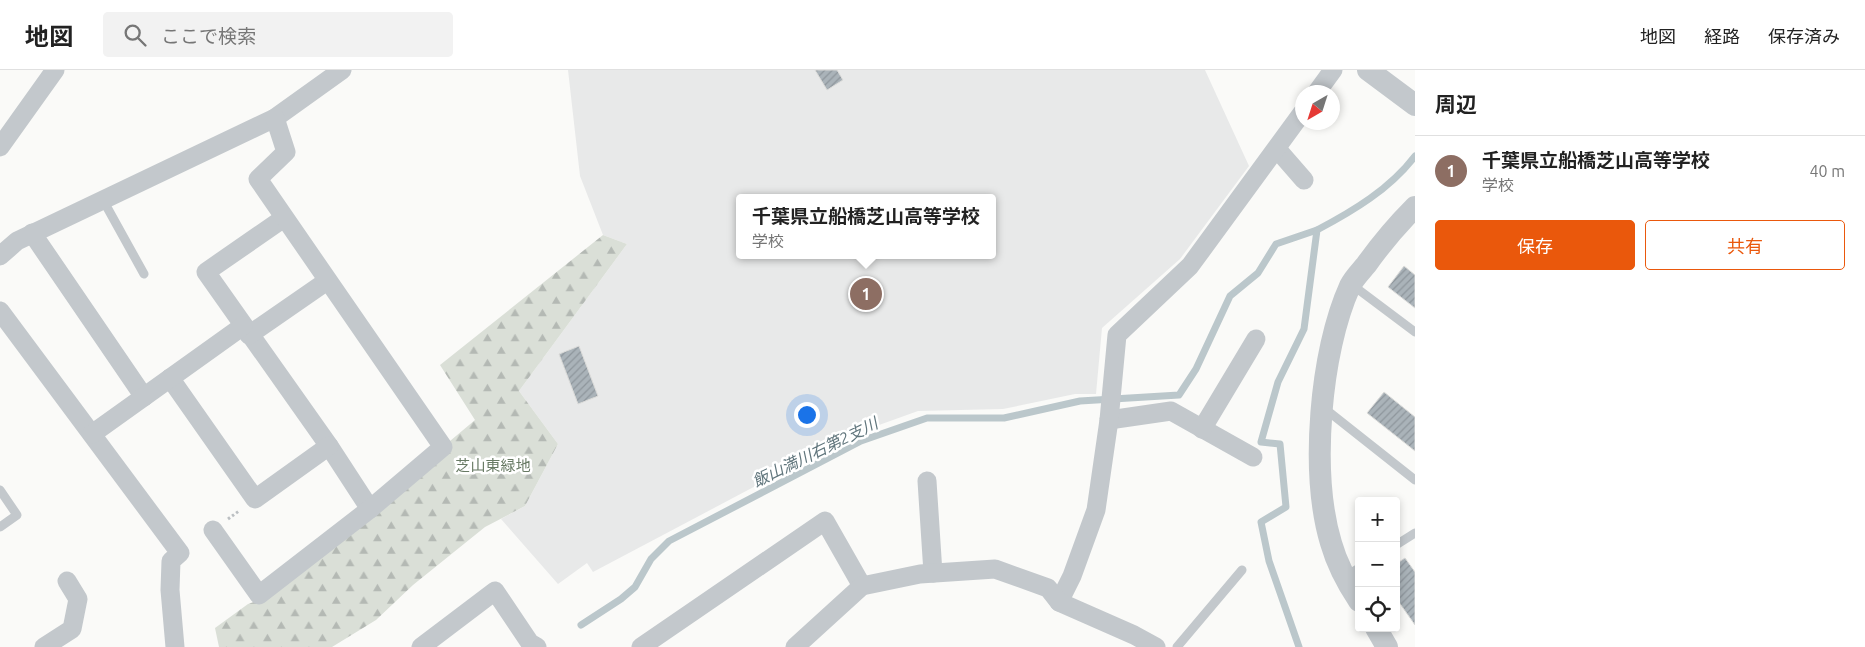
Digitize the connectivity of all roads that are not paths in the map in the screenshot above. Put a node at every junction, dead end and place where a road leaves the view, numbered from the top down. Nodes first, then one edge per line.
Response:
1 (55, 70) edge
2 (342, 70) edge
3 (1333, 70) edge
4 (1368, 70) edge
5 (1322, 85) edge
6 (1415, 105) edge
7 (275, 118) junction
8 (1295, 123) edge
9 (0, 147) edge
10 (1277, 149) junction
11 (1304, 180) dead end
12 (103, 200) junction
13 (1415, 207) edge
14 (284, 218) junction
15 (32, 233) junction
16 (0, 256) edge
17 (144, 274) dead end
18 (327, 281) junction
19 (1351, 284) junction
20 (0, 311) edge
21 (246, 330) junction
22 (1415, 332) edge
23 (1256, 339) dead end
24 (170, 378) junction
25 (144, 397) junction
26 (1322, 406) junction
27 (1109, 420) junction
28 (1202, 429) junction
29 (92, 434) junction
30 (329, 446) junction
31 (1253, 457) dead end
32 (1415, 480) edge
33 (927, 481) dead end
34 (0, 490) edge
35 (370, 509) junction
36 (0, 527) edge
37 (213, 530) dead end
38 (1415, 533) edge
39 (1400, 542) edge
40 (1242, 570) dead end
41 (1351, 572) edge
42 (933, 573) junction
43 (67, 581) dead end
44 (862, 586) junction
45 (1355, 587) edge
46 (1059, 602) junction
47 (1378, 632) edge
48 (44, 647) edge
49 (175, 647) edge
50 (421, 647) edge
51 (537, 647) edge
52 (641, 647) edge
53 (795, 647) edge
54 (1156, 647) edge
55 (1177, 647) edge
56 (1387, 647) edge

1 - 9 street
2 - 7 street
3 - 5 street
4 - 6 street
7 - 12 street
7 - 14 street
8 - 10 street
10 - 11 street
10 - 27 street
12 - 15 street
12 - 17 lane
13 - 19 street
14 - 18 street
14 - 21 street
15 - 16 street
15 - 25 street
18 - 21 street
18 - 35 street
19 - 22 lane
19 - 26 street
20 - 29 street
21 - 24 street
21 - 30 street
23 - 28 street
24 - 25 street
24 - 30 street
25 - 29 street
26 - 32 lane
26 - 41 street
27 - 28 street
27 - 46 street
28 - 31 street
29 - 49 street
30 - 35 street
33 - 42 street
34 - 36 lane
35 - 37 street
38 - 39 lane
40 - 55 lane
41 - 45 street
42 - 44 street
42 - 46 street
43 - 48 street
44 - 52 street
44 - 53 street
46 - 54 street
47 - 56 street
50 - 51 street

